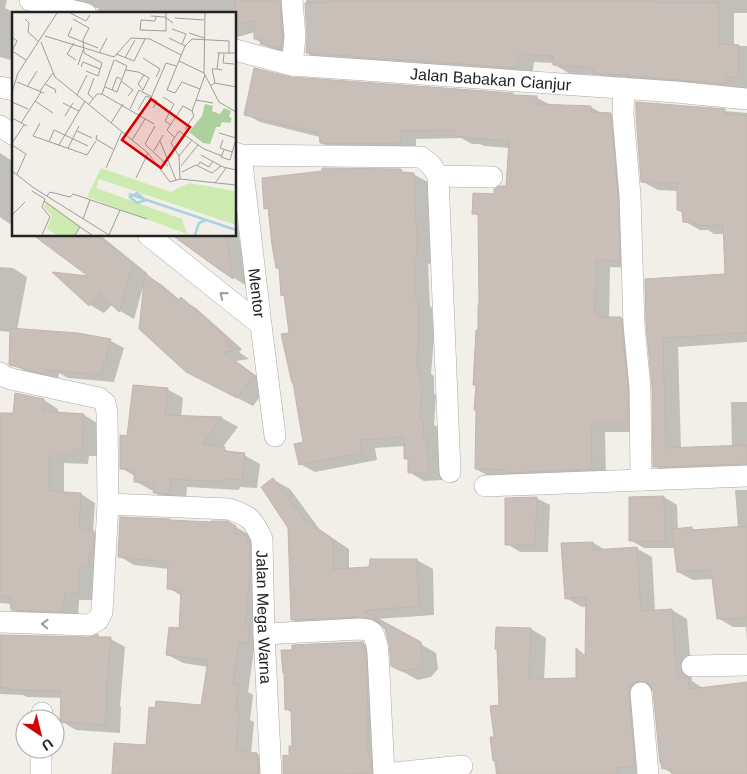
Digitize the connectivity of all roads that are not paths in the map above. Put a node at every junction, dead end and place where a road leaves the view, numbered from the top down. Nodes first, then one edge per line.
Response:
1 (30, 0) edge
2 (292, 0) edge
3 (78, 12) edge
4 (236, 50) edge
5 (292, 65) junction
6 (624, 88) junction
7 (747, 99) edge
8 (0, 126) edge
9 (12, 134) edge
10 (238, 154) edge
11 (438, 176) junction
12 (492, 176) dead end
13 (149, 236) edge
14 (261, 325) junction
15 (0, 376) edge
16 (275, 436) dead end
17 (450, 472) dead end
18 (747, 476) edge
19 (641, 480) junction
20 (485, 486) dead end
21 (108, 504) junction
22 (0, 622) edge
23 (264, 634) junction
24 (747, 665) edge
25 (692, 666) dead end
26 (641, 692) dead end
27 (41, 759) edge
28 (462, 766) dead end
29 (41, 774) edge
30 (271, 774) edge
31 (384, 774) edge
32 (648, 774) edge

1 - 3 street
2 - 5 street
4 - 5 street, Jalan Babakan Cianjur
5 - 6 street, Jalan Babakan Cianjur
6 - 7 street, Jalan Babakan Cianjur
6 - 19 street
8 - 9 street
10 - 11 street
10 - 14 street, Mentor
11 - 12 street
11 - 17 street
14 -> 13 street, Mentor
14 - 16 street
15 - 21 street
18 - 19 street
19 - 20 street
21 -> 22 street
21 - 23 street, Jalan Mega Warna
23 - 30 street, Jalan Mega Warna
23 - 31 street
24 - 25 street
26 - 32 street
27 - 29 street
28 - 31 street

